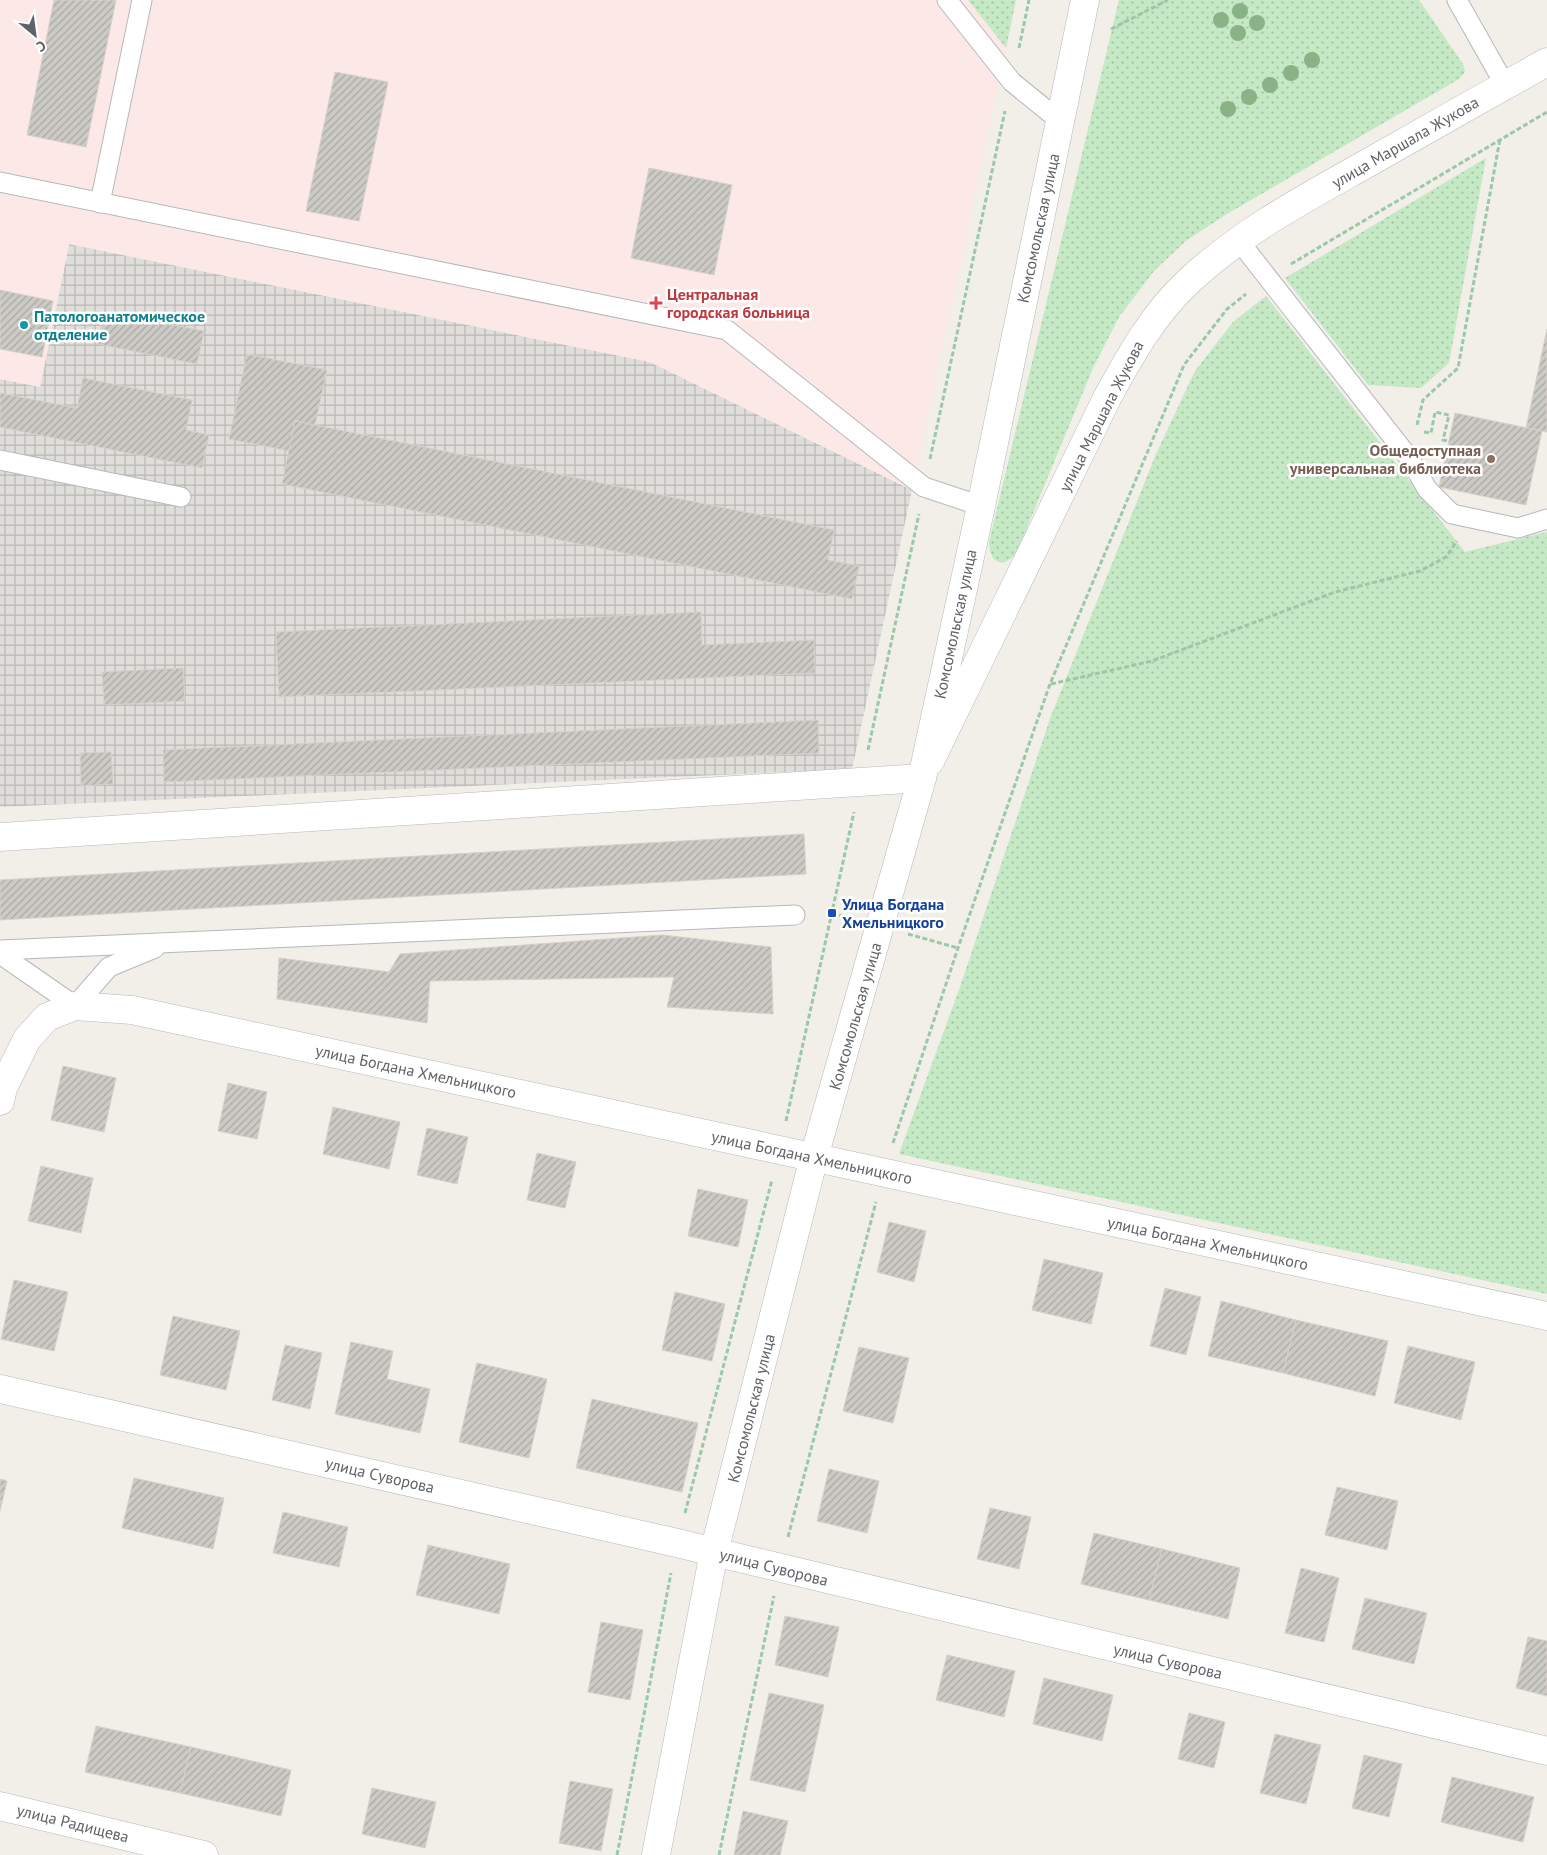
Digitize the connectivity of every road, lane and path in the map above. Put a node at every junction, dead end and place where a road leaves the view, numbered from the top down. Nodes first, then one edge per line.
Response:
1 (142, 0) edge
2 (947, 0) edge
3 (1029, 0) edge
4 (1086, 0) edge
5 (1168, 0) edge
6 (1457, 0) edge
7 (1076, 47) junction
8 (1547, 62) edge
9 (1012, 82) junction
10 (1506, 85) junction
11 (1547, 112) edge
12 (1060, 121) junction
13 (1500, 139) junction
14 (0, 182) edge
15 (100, 203) junction
16 (1239, 241) junction
17 (1268, 278) junction
18 (1431, 433) dead end
19 (1449, 441) dead end
20 (1410, 459) junction
21 (0, 460) edge
22 (924, 487) junction
23 (181, 497) dead end
24 (981, 506) junction
25 (1474, 518) junction
26 (1547, 519) edge
27 (1050, 684) junction
28 (922, 778) junction
29 (860, 783) junction
30 (0, 837) edge
31 (794, 915) dead end
32 (167, 943) junction
33 (0, 950) edge
34 (0, 954) edge
35 (75, 1006) junction
36 (0, 1101) edge
37 (780, 1150) junction
38 (814, 1157) junction
39 (884, 1172) junction
40 (1547, 1316) edge
41 (0, 1389) edge
42 (677, 1543) junction
43 (714, 1552) junction
44 (780, 1568) junction
45 (1547, 1751) edge
46 (0, 1806) edge
47 (204, 1855) edge
48 (617, 1855) edge
49 (656, 1855) edge
50 (719, 1855) edge

1 - 15 lane
2 - 9 lane
3 - 9 path
4 - 7 street, Комсомольская улица
5 - 7 path
6 - 10 lane
7 - 12 street, Комсомольская улица
8 - 10 street, улица Маршала Жукова
9 - 12 lane
9 - 22 path
10 - 16 street, улица Маршала Жукова
11 - 13 path
12 - 24 street, Комсомольская улица
13 - 17 path
13 - 20 path
14 - 15 lane
15 - 22 lane
16 - 17 lane
16 - 28 street, улица Маршала Жукова
17 - 20 lane
17 - 27 path
18 - 19 path
20 - 25 lane
21 - 23 lane
22 - 24 lane
22 - 29 path
24 - 28 street, Комсомольская улица
25 - 26 lane
25 - 27 path
27 - 39 path
28 - 29 street
28 - 38 street, Комсомольская улица
29 - 30 street
29 - 37 path
31 - 32 lane
32 - 33 lane
32 - 35 lane
34 - 35 lane
35 - 36 street
35 - 37 street, улица Богдана Хмельницкого
37 - 38 street, улица Богдана Хмельницкого
37 - 42 path
38 - 39 street, улица Богдана Хмельницкого
38 - 43 street, Комсомольская улица
39 - 40 street, улица Богдана Хмельницкого
39 - 44 path
41 - 42 street, улица Суворова
42 - 43 street, улица Суворова
42 - 48 path
43 - 44 street, улица Суворова
43 - 49 street, Комсомольская улица
44 - 45 street, улица Суворова
44 - 50 path
46 - 47 street, улица Радищева

